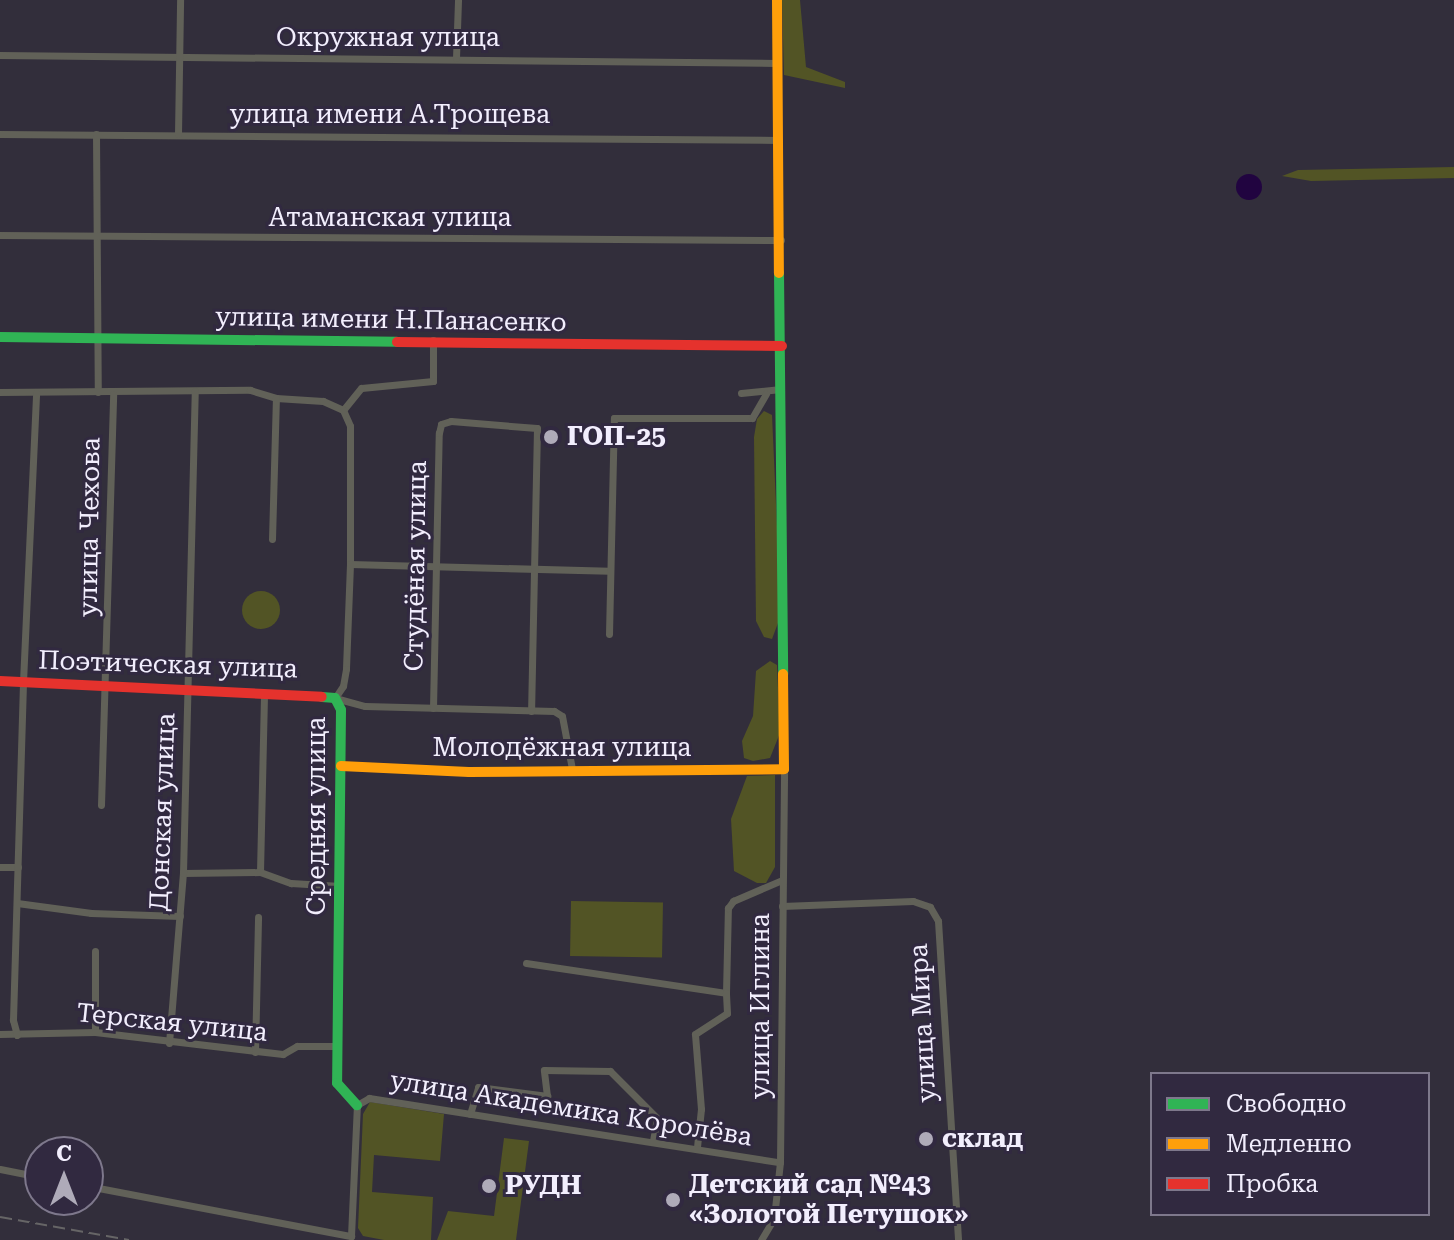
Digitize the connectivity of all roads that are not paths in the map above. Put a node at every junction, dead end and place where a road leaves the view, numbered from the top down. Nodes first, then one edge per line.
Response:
1 (180, 0) edge
2 (458, 0) edge
3 (777, 0) edge
4 (0, 55) edge
5 (179, 58) junction
6 (456, 58) junction
7 (776, 63) junction
8 (0, 134) edge
9 (96, 134) junction
10 (178, 134) junction
11 (779, 140) junction
12 (0, 235) edge
13 (95, 236) junction
14 (781, 240) junction
15 (0, 337) edge
16 (94, 338) junction
17 (433, 340) junction
18 (782, 346) junction
19 (783, 388) junction
20 (195, 391) junction
21 (0, 392) edge
22 (98, 392) junction
23 (36, 393) junction
24 (741, 393) dead end
25 (113, 394) junction
26 (766, 394) junction
27 (275, 396) junction
28 (343, 410) junction
29 (272, 539) dead end
30 (350, 564) junction
31 (435, 566) junction
32 (533, 569) junction
33 (609, 571) junction
34 (609, 634) dead end
35 (0, 681) edge
36 (23, 682) junction
37 (106, 687) junction
38 (187, 689) junction
39 (264, 691) junction
40 (335, 698) junction
41 (433, 708) junction
42 (531, 711) junction
43 (341, 766) junction
44 (572, 769) junction
45 (784, 769) junction
46 (101, 805) dead end
47 (0, 867) edge
48 (18, 867) junction
49 (260, 872) junction
50 (183, 873) junction
51 (782, 880) junction
52 (340, 886) junction
53 (17, 903) junction
54 (782, 906) junction
55 (180, 916) junction
56 (258, 917) dead end
57 (95, 951) dead end
58 (526, 963) dead end
59 (726, 993) junction
60 (95, 1032) junction
61 (0, 1034) edge
62 (17, 1035) junction
63 (169, 1043) junction
64 (337, 1046) junction
65 (255, 1052) junction
66 (357, 1105) junction
67 (470, 1114) junction
68 (653, 1141) junction
69 (697, 1147) junction
70 (780, 1162) junction
71 (0, 1169) edge
72 (24, 1174) edge
73 (104, 1189) edge
74 (352, 1238) edge
75 (761, 1240) edge
76 (958, 1240) edge

1 - 5 street
2 - 6 street
3 - 7 street
4 - 5 street, Окружная улица
5 - 6 street, Окружная улица
5 - 10 street
6 - 7 street, Окружная улица
7 - 11 street
8 - 9 street, улица имени А.Трощева
9 - 10 street, улица имени А.Трощева
9 - 13 street
10 - 11 street, улица имени А.Трощева
11 - 14 street
12 - 13 street, Атаманская улица
13 - 14 street, Атаманская улица
13 - 16 street
14 - 18 street
15 - 16 street, улица имени Н.Панасенко
16 - 17 street, улица имени Н.Панасенко
16 - 22 street
17 - 18 street, улица имени Н.Панасенко
17 - 28 street
18 - 19 street
19 - 26 street
19 - 45 street
20 - 25 street
20 - 27 street
20 - 38 street, Донская улица
21 - 23 street
22 - 23 street
22 - 25 street
23 - 36 street
24 - 26 street
25 - 37 street, улица Чехова
26 - 33 street
27 - 28 street
27 - 29 street
28 - 30 street, Средняя улица
30 - 31 street
30 - 40 street, Средняя улица
31 - 32 street
31 - 32 street, Студёная улица
31 - 41 street, Студёная улица
32 - 33 street
32 - 42 street
33 - 34 street
35 - 36 street, Поэтическая улица
36 - 37 street, Поэтическая улица
36 - 48 street
37 - 38 street, Поэтическая улица
37 - 46 street, улица Чехова
38 - 39 street, Поэтическая улица
38 - 50 street, Донская улица
39 - 40 street, Поэтическая улица
39 - 49 street
40 - 41 street
40 - 43 street, Средняя улица
41 - 42 street
42 - 44 street
43 - 44 street, Молодёжная улица
43 - 52 street, Средняя улица
44 - 45 street, Молодёжная улица
45 - 51 street, улица Иглина
47 - 48 street
48 - 53 street
49 - 50 street
49 - 52 street
50 - 55 street, Донская улица
51 - 54 street, улица Иглина
51 - 59 street
52 - 64 street, Средняя улица
53 - 55 street
53 - 62 street
54 - 70 street, улица Иглина
54 - 76 street, улица Мира
55 - 63 street, Донская улица
56 - 65 street
57 - 60 street
58 - 59 street
59 - 69 street
60 - 62 street, Терская улица
60 - 63 street, Терская улица
61 - 62 street, Терская улица
63 - 65 street, Терская улица
64 - 65 street, Терская улица
64 - 66 street, Средняя улица
66 - 67 street, улица Академика Королёва
66 - 74 street
67 - 68 street, улица Академика Королёва
67 - 68 street
68 - 69 street, улица Академика Королёва
69 - 70 street, улица Академика Королёва
70 - 75 street, улица Иглина
71 - 72 street
73 - 74 street

